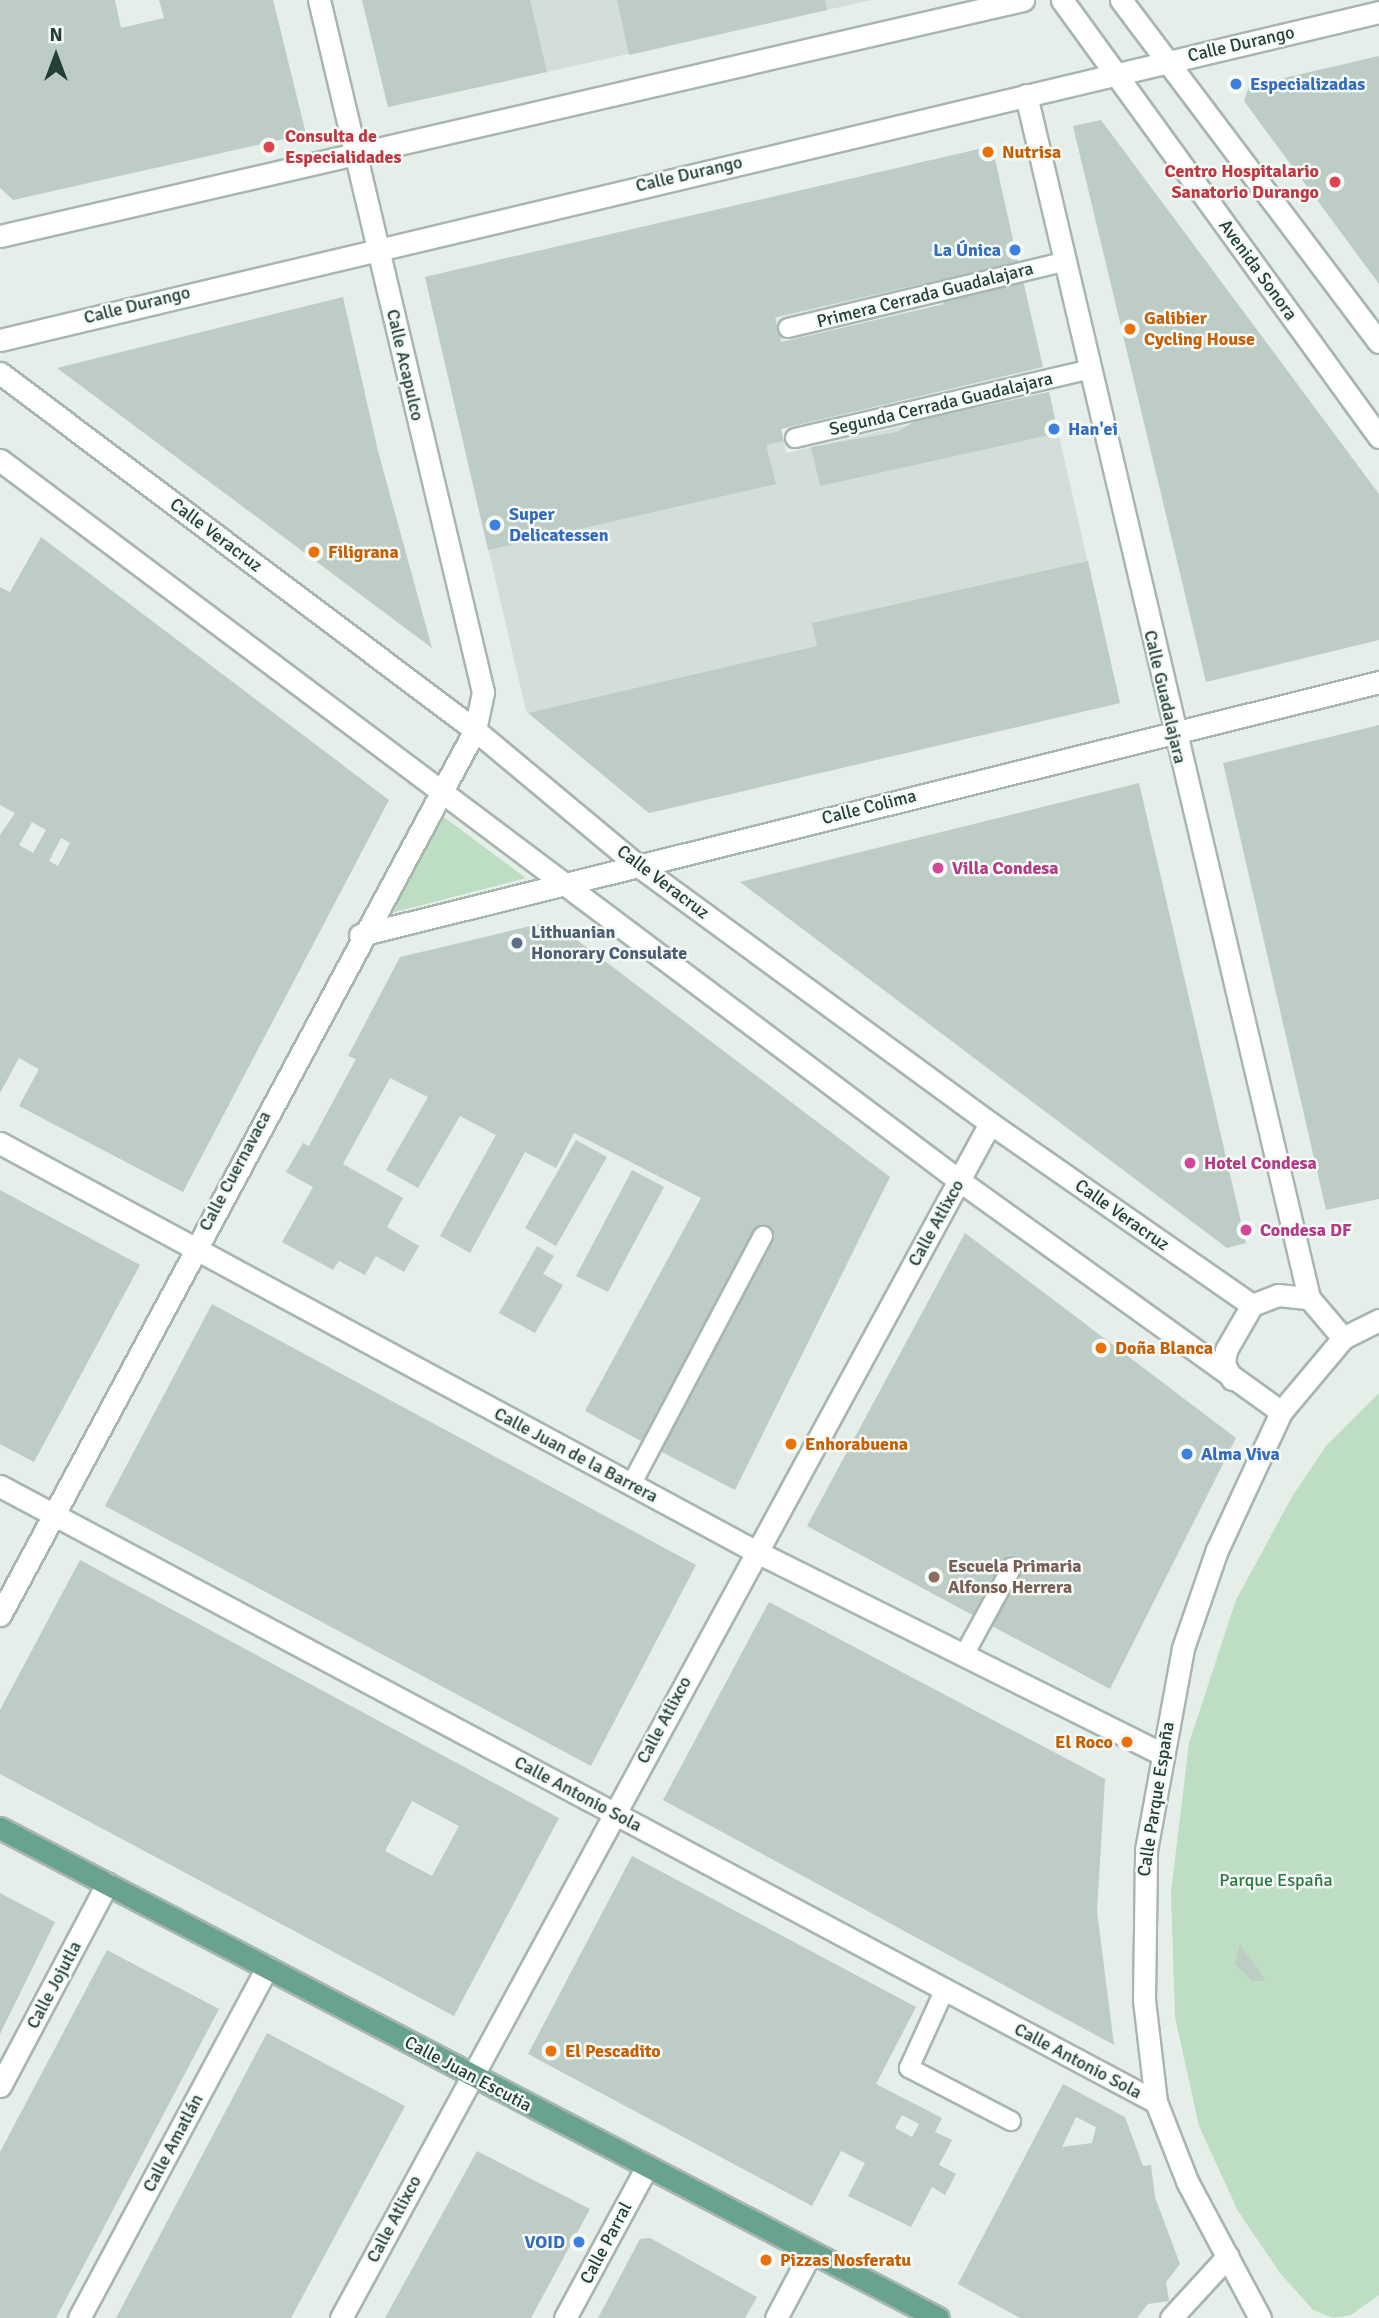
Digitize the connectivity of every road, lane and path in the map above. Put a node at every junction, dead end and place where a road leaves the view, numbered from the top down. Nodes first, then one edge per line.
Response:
1 (319, 0) edge
2 (1023, 0) edge
3 (1062, 0) edge
4 (1121, 0) edge
5 (1379, 12) edge
6 (1168, 61) junction
7 (1116, 74) junction
8 (1026, 95) junction
9 (356, 154) junction
10 (0, 236) edge
11 (378, 247) junction
12 (1063, 262) junction
13 (788, 328) dead end
14 (0, 340) edge
15 (1379, 342) edge
16 (1088, 370) junction
17 (0, 373) edge
18 (1376, 427) edge
19 (795, 439) dead end
20 (0, 460) edge
21 (1379, 682) edge
22 (475, 730) junction
23 (1173, 733) junction
24 (442, 790) junction
25 (636, 864) junction
26 (566, 882) junction
27 (360, 934) junction
28 (990, 1123) junction
29 (0, 1143) edge
30 (960, 1181) junction
31 (763, 1236) dead end
32 (193, 1250) junction
33 (1308, 1298) junction
34 (1252, 1305) junction
35 (1379, 1320) edge
36 (1343, 1338) junction
37 (1233, 1379) junction
38 (1281, 1412) junction
39 (631, 1485) junction
40 (0, 1486) edge
41 (53, 1514) junction
42 (753, 1550) junction
43 (1012, 1566) dead end
44 (0, 1615) edge
45 (964, 1655) junction
46 (1160, 1753) junction
47 (614, 1813) junction
48 (0, 1828) edge
49 (107, 1884) junction
50 (267, 1967) junction
51 (945, 1989) junction
52 (471, 2075) junction
53 (0, 2086) edge
54 (1156, 2102) junction
55 (1011, 2121) dead end
56 (646, 2168) junction
57 (811, 2252) junction
58 (1228, 2256) junction
59 (79, 2318) edge
60 (341, 2318) edge
61 (565, 2318) edge
62 (776, 2318) edge
63 (938, 2318) edge
64 (1171, 2318) edge
65 (1260, 2318) edge

1 - 9 street, Calle Acapulco
2 - 9 street
3 - 7 street, Avenida Sonora
4 - 6 street
5 - 6 street, Calle Durango
6 - 7 street, Calle Durango
6 - 15 street
7 - 8 street, Calle Durango
7 - 18 street, Avenida Sonora
8 - 11 street, Calle Durango
8 - 12 street, Calle Guadalajara
9 - 10 street
9 - 11 street, Calle Acapulco
11 - 14 street, Calle Durango
11 - 22 street, Calle Acapulco
12 - 13 lane, Primera Cerrada Guadalajara
12 - 16 street, Calle Guadalajara
16 - 19 lane, Segunda Cerrada Guadalajara
16 - 23 street, Calle Guadalajara
17 - 22 street, Calle Veracruz
20 - 24 street
21 - 23 street, Calle Colima
22 - 24 street, Calle Cuernavaca
22 - 25 street, Calle Veracruz
23 - 25 street, Calle Colima
23 - 33 street, Calle Guadalajara
24 - 26 street
24 - 27 street, Calle Cuernavaca
25 - 26 street, Calle Colima
25 - 28 street, Calle Veracruz
26 - 27 street, Calle Colima
26 - 30 street
27 - 32 street, Calle Cuernavaca
28 - 30 street, Calle Atlixco
28 - 34 street, Calle Veracruz
29 - 32 street, Calle Juan de la Barrera
30 - 37 street
30 - 42 street, Calle Atlixco
31 - 39 lane
32 - 39 street, Calle Juan de la Barrera
32 - 41 street, Calle Cuernavaca
33 - 34 street
33 - 36 street
34 - 37 street
35 - 36 street, Calle Parque España
36 - 38 street, Calle Parque España
37 - 38 street
38 - 46 street, Calle Parque España
39 - 42 street, Calle Juan de la Barrera
40 - 41 street, Calle Antonio Sola
41 - 44 street, Calle Cuernavaca
41 - 47 street, Calle Antonio Sola
42 - 45 street, Calle Juan de la Barrera
42 - 47 street, Calle Atlixco
43 - 45 lane
45 - 46 street, Calle Juan de la Barrera
46 - 54 street, Calle Parque España
47 - 51 street, Calle Antonio Sola
47 - 52 street, Calle Atlixco
48 - 49 main road, Calle Juan Escutia
49 - 50 main road, Calle Juan Escutia
49 - 53 street, Calle Jojutla
50 - 52 main road, Calle Juan Escutia
50 - 59 street, Calle Amatlán
51 - 54 street, Calle Antonio Sola
51 - 55 lane
52 - 56 main road, Calle Juan Escutia
52 - 60 street, Calle Atlixco
54 - 58 street, Calle Parque España
56 - 57 main road, Calle Juan Escutia
56 - 61 street, Calle Parral
57 - 62 street
57 - 63 main road, Calle Juan Escutia
58 - 64 street
58 - 65 street, Calle Parque España

